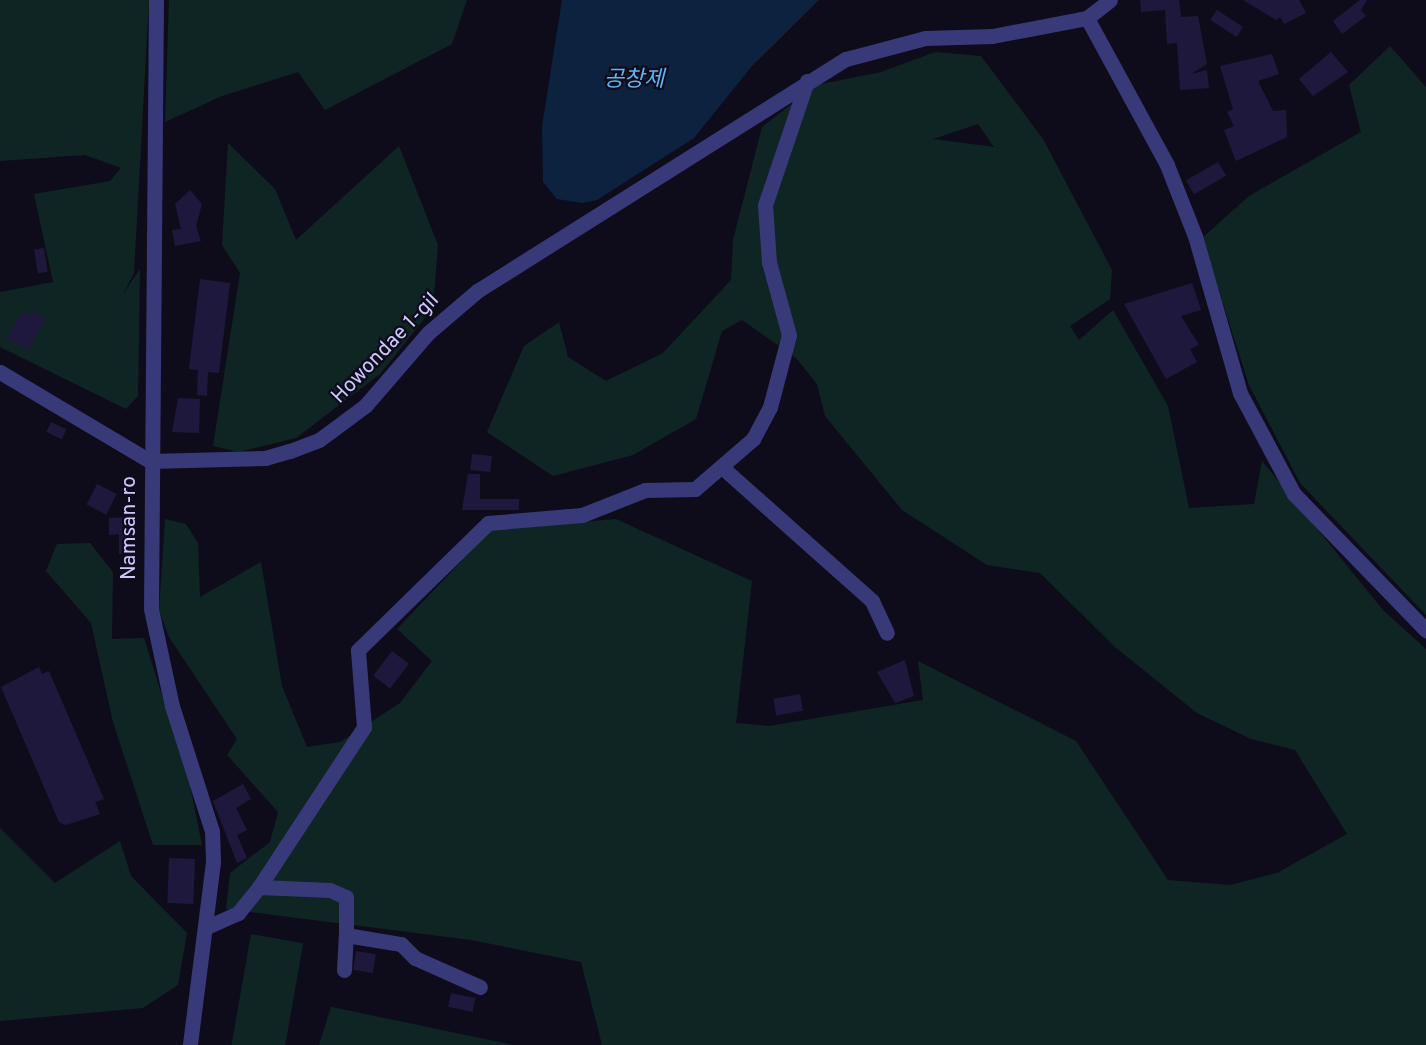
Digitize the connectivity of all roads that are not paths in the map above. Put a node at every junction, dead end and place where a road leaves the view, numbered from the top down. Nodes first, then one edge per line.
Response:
1 (156, 0) edge
2 (1110, 0) edge
3 (1091, 10) edge
4 (807, 81) junction
5 (0, 372) edge
6 (150, 461) junction
7 (724, 469) junction
8 (1426, 630) edge
9 (887, 633) dead end
10 (259, 887) junction
11 (209, 926) junction
12 (346, 935) junction
13 (344, 970) dead end
14 (480, 987) dead end
15 (190, 1045) edge

1 - 6 street, Namsan-ro
2 - 3 street
3 - 4 street, Howondae 1-gil
3 - 8 street
4 - 6 street, Howondae 1-gil
4 - 7 street
5 - 6 street
6 - 11 street, Namsan-ro
7 - 9 street
7 - 10 street
10 - 11 street
10 - 12 street
11 - 15 street, Namsan-ro
12 - 13 street
12 - 14 street

